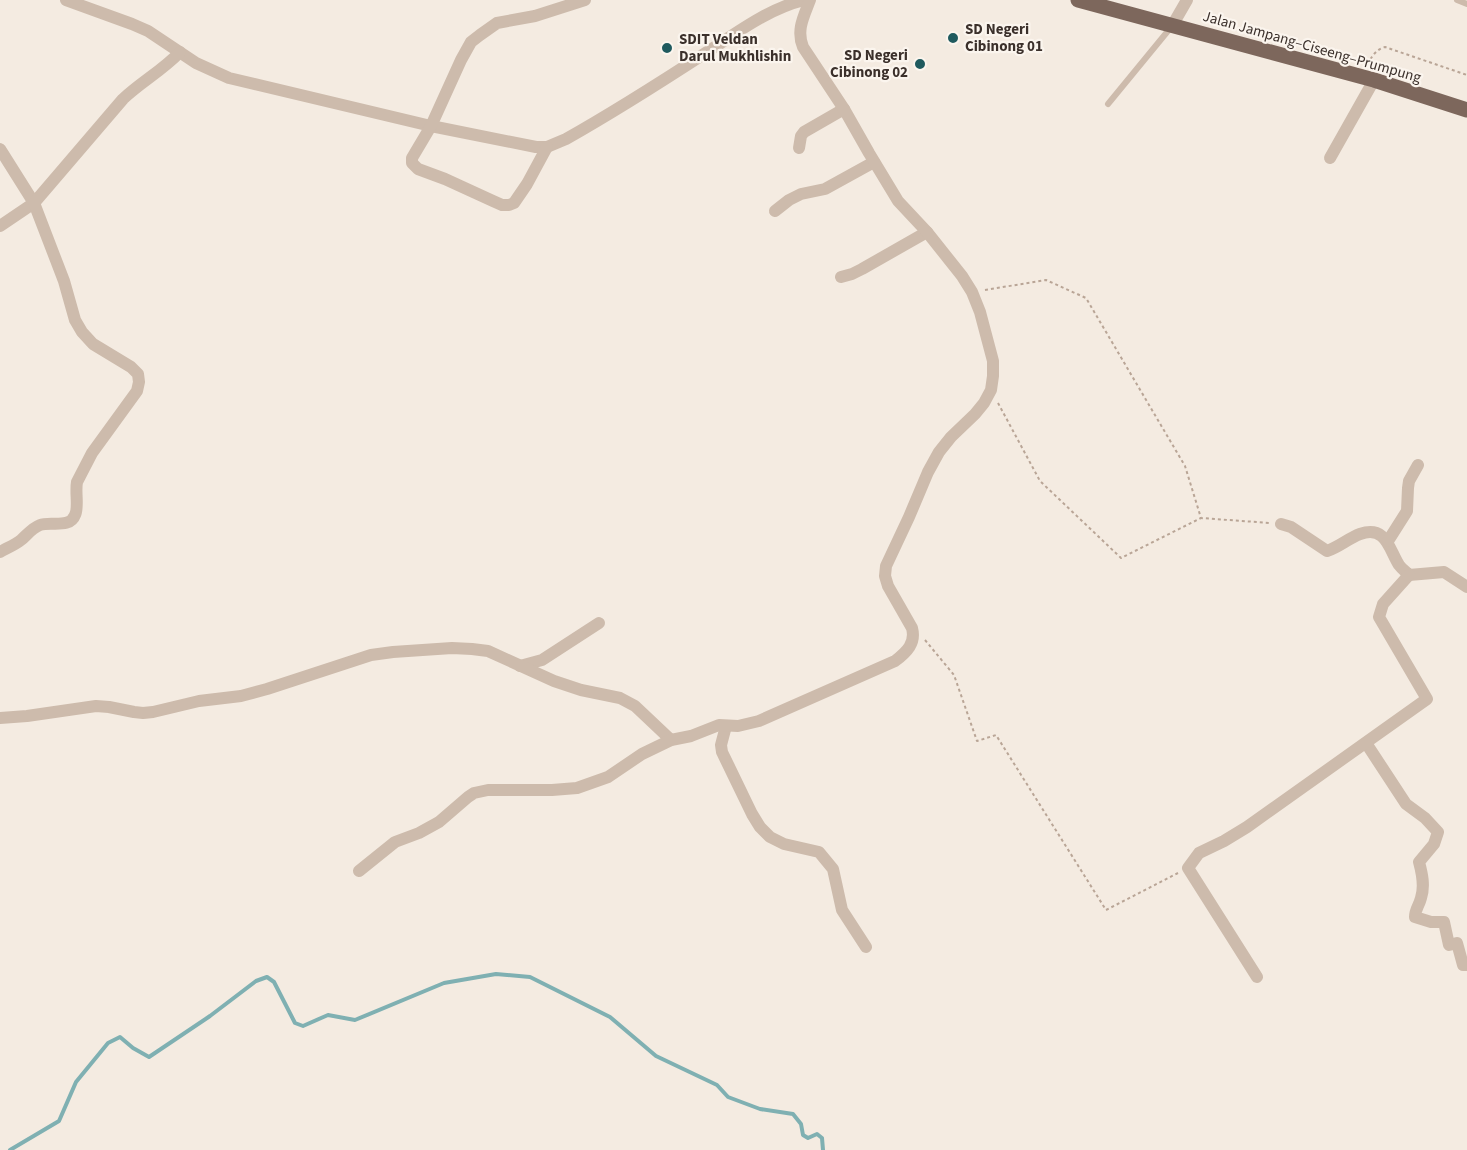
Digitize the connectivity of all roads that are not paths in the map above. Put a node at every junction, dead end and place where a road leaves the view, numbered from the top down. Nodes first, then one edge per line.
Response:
1 (66, 0) edge
2 (585, 0) edge
3 (804, 0) edge
4 (810, 0) edge
5 (1078, 0) edge
6 (1187, 0) edge
7 (1457, 0) edge
8 (1467, 4) edge
9 (1172, 26) junction
10 (180, 52) junction
11 (1374, 80) junction
12 (1108, 104) dead end
13 (844, 109) junction
14 (1467, 110) edge
15 (431, 126) junction
16 (547, 147) junction
17 (799, 148) dead end
18 (0, 149) edge
19 (1330, 158) dead end
20 (874, 162) junction
21 (34, 202) junction
22 (775, 211) dead end
23 (0, 226) edge
24 (927, 232) junction
25 (841, 277) dead end
26 (1418, 465) dead end
27 (1281, 524) road end
28 (1388, 541) junction
29 (0, 552) edge
30 (1409, 574) junction
31 (1467, 587) edge
32 (599, 623) dead end
33 (520, 666) junction
34 (0, 718) edge
35 (726, 726) junction
36 (671, 740) junction
37 (1366, 743) junction
38 (359, 871) dead end
39 (866, 947) dead end
40 (1467, 965) edge
41 (1257, 977) dead end

1 - 10 street
2 - 15 street
3 - 16 street
4 - 13 street
5 - 9 main road, Jalan Jampang–Ciseeng–Prumpung
6 - 9 street
7 - 8 lane
9 - 11 main road, Jalan Jampang–Ciseeng–Prumpung
9 - 12 lane
10 - 15 street
10 - 21 street
11 - 14 main road, Jalan Jampang–Ciseeng–Prumpung
11 - 19 street
13 - 17 street
13 - 20 street
15 - 16 street
15 - 16 street
18 - 21 street
20 - 22 street
20 - 24 street
21 - 23 street
21 - 29 street
24 - 25 street
24 - 35 street
26 - 28 street
27 - 28 street
28 - 30 street
30 - 31 street
30 - 37 street
32 - 33 street
33 - 34 street
33 - 36 street
35 - 36 street
35 - 39 street
36 - 38 street
37 - 40 street
37 - 41 street

